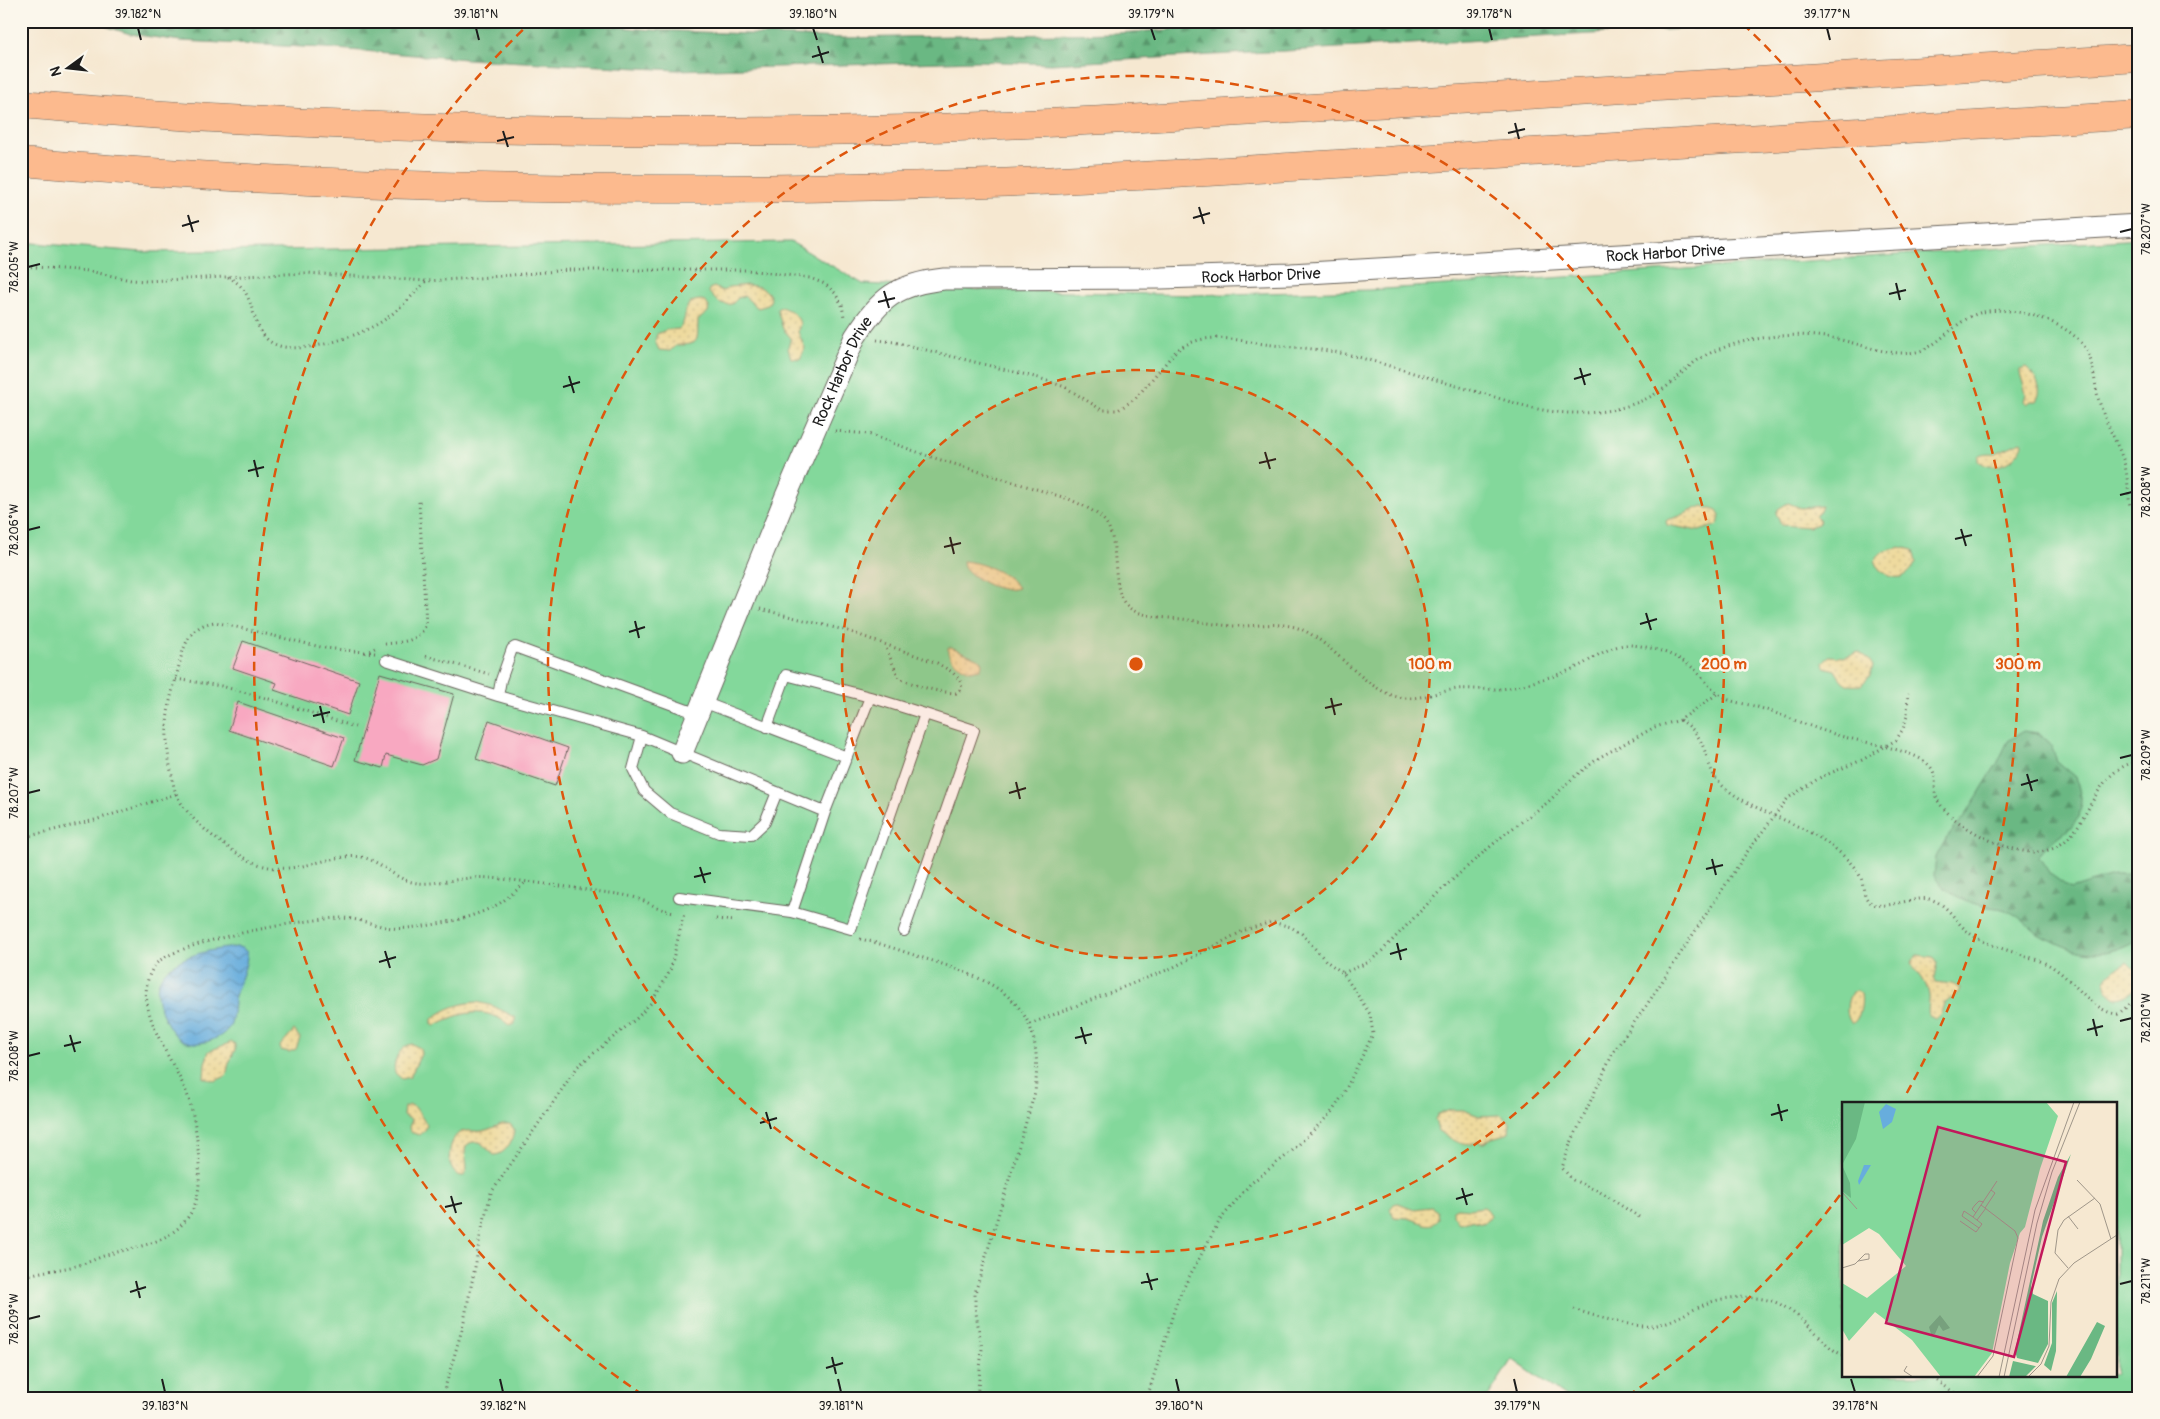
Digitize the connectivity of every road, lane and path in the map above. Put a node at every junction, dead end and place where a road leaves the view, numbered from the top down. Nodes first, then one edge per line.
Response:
1 (2139, 58) edge
2 (21, 104) edge
3 (2139, 115) edge
4 (21, 162) edge
5 (2139, 225) edge
6 (21, 267) edge
7 (227, 277) junction
8 (426, 281) junction
9 (854, 337) junction
10 (813, 433) junction
11 (419, 502) dead end
12 (2130, 507) dead end
13 (742, 604) junction
14 (885, 646) junction
15 (510, 653) junction
16 (365, 654) junction
17 (423, 655) dead end
18 (384, 656) joint
19 (176, 679) junction
20 (1717, 694) junction
21 (1908, 694) dead end
22 (498, 696) junction
23 (870, 698) junction
24 (700, 708) junction
25 (925, 714) junction
26 (1680, 720) junction
27 (355, 727) dead end
28 (767, 727) junction
29 (642, 736) junction
30 (1887, 747) junction
31 (682, 753) junction
32 (847, 757) junction
33 (2139, 762) edge
34 (777, 792) junction
35 (176, 794) junction
36 (825, 812) junction
37 (1774, 815) junction
38 (21, 838) edge
39 (527, 882) junction
40 (679, 897) dead end
41 (792, 912) junction
42 (684, 914) junction
43 (693, 915) dead end
44 (711, 918) dead end
45 (742, 922) dead end
46 (904, 931) dead end
47 (854, 937) dead end
48 (1343, 973) junction
49 (2139, 998) edge
50 (1030, 1024) junction
51 (1639, 1218) dead end
52 (21, 1278) edge
53 (1574, 1309) dead end
54 (1842, 1355) edge
55 (1929, 1376) edge
56 (442, 1398) edge
57 (977, 1398) edge
58 (1147, 1398) edge
59 (1959, 1398) edge

1 - 2 highway
3 - 4 highway
5 - 9 street, Rock Harbor Drive
6 - 7 path
7 - 8 path
7 - 8 path
8 - 9 path
9 - 10 street, Rock Harbor Drive
9 - 12 path
10 - 13 street, Rock Harbor Drive
10 - 20 path
11 - 16 path
13 - 14 path
13 - 24 street, Rock Harbor Drive
14 - 14 path
15 - 17 path
15 - 22 lane
15 - 24 lane
16 - 18 path
16 - 19 path
18 - 22 lane
19 - 27 path
19 - 35 path
20 - 26 path
20 - 30 path
21 - 30 path
22 - 29 lane
23 - 25 lane
23 - 28 lane
23 - 32 lane
24 - 28 lane
24 - 31 street, Rock Harbor Drive
25 - 41 lane
25 - 46 lane
26 - 37 path
26 - 48 path
28 - 32 lane
29 - 31 lane
29 - 34 lane
30 - 33 path
30 - 37 path
31 - 34 lane
32 - 36 lane
34 - 36 lane
35 - 38 path
35 - 39 path
36 - 41 lane
37 - 49 path
37 - 51 path
39 - 42 path
39 - 52 path
40 - 41 lane
42 - 43 path
42 - 56 path
44 - 45 path
47 - 50 path
48 - 50 path
48 - 58 path
50 - 57 path
53 - 54 path
55 - 59 path

